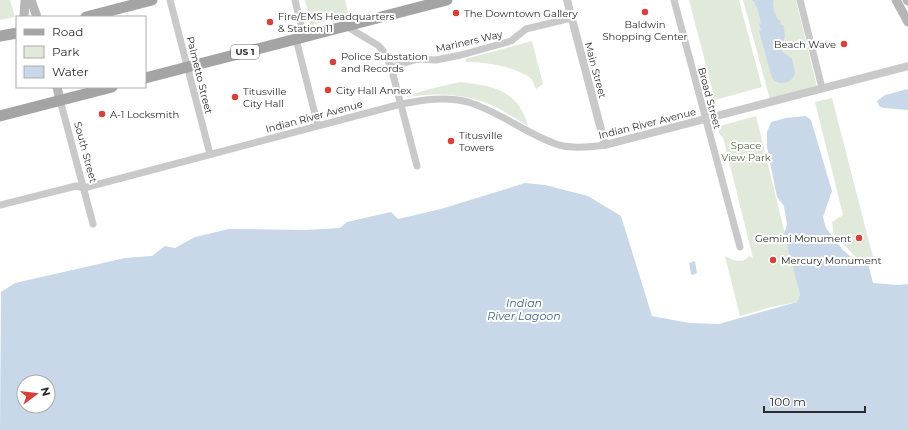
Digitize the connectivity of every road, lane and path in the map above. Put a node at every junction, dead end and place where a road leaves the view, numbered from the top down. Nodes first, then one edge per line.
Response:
1 (25, 0) edge
2 (31, 0) edge
3 (152, 0) edge
4 (170, 0) edge
5 (295, 0) edge
6 (447, 0) edge
7 (567, 0) edge
8 (674, 0) edge
9 (800, 0) edge
10 (896, 0) edge
11 (420, 3) edge
12 (24, 16) edge
13 (37, 16) edge
14 (90, 16) edge
15 (571, 18) junction
16 (908, 22) edge
17 (345, 26) junction
18 (16, 27) edge
19 (16, 33) edge
20 (2, 36) edge
21 (300, 38) junction
22 (908, 63) edge
23 (391, 66) junction
24 (908, 66) edge
25 (188, 67) junction
26 (897, 69) junction
27 (146, 78) edge
28 (57, 88) edge
29 (108, 88) edge
30 (822, 88) junction
31 (60, 100) junction
32 (401, 104) junction
33 (0, 116) edge
34 (705, 118) junction
35 (318, 126) junction
36 (605, 145) junction
37 (210, 154) junction
38 (417, 166) dead end
39 (84, 188) junction
40 (0, 206) edge
41 (93, 224) dead end
42 (740, 247) dead end

1 - 12 main road
2 - 13 main road
3 - 14 main road
4 - 25 street, Palmetto Street
5 - 21 street
6 - 11 main road, US 1
7 - 15 street, Main Street
8 - 34 street, Broad Street
9 - 30 street
10 - 16 main road
11 - 17 main road, US 1
15 - 23 street, Mariners Way
15 - 36 street, Main Street
17 - 21 main road, US 1
17 - 23 street
18 - 20 main road
19 - 20 main road
21 - 25 main road, US 1
21 - 35 street
22 - 26 street
23 - 32 street
24 - 26 street, Indian River Avenue
25 - 27 main road, US 1
25 - 37 street, Palmetto Street
26 - 30 street, Indian River Avenue
28 - 31 main road, South Street
29 - 31 main road
30 - 34 street, Indian River Avenue
31 - 33 main road
31 - 39 street, South Street
32 - 35 street, Indian River Avenue
32 - 36 street, Indian River Avenue
32 - 38 street
34 - 36 street, Indian River Avenue
34 - 42 street, Broad Street
35 - 37 street, Indian River Avenue
37 - 39 street, Indian River Avenue
39 - 40 street, Indian River Avenue
39 - 41 street, South Street

